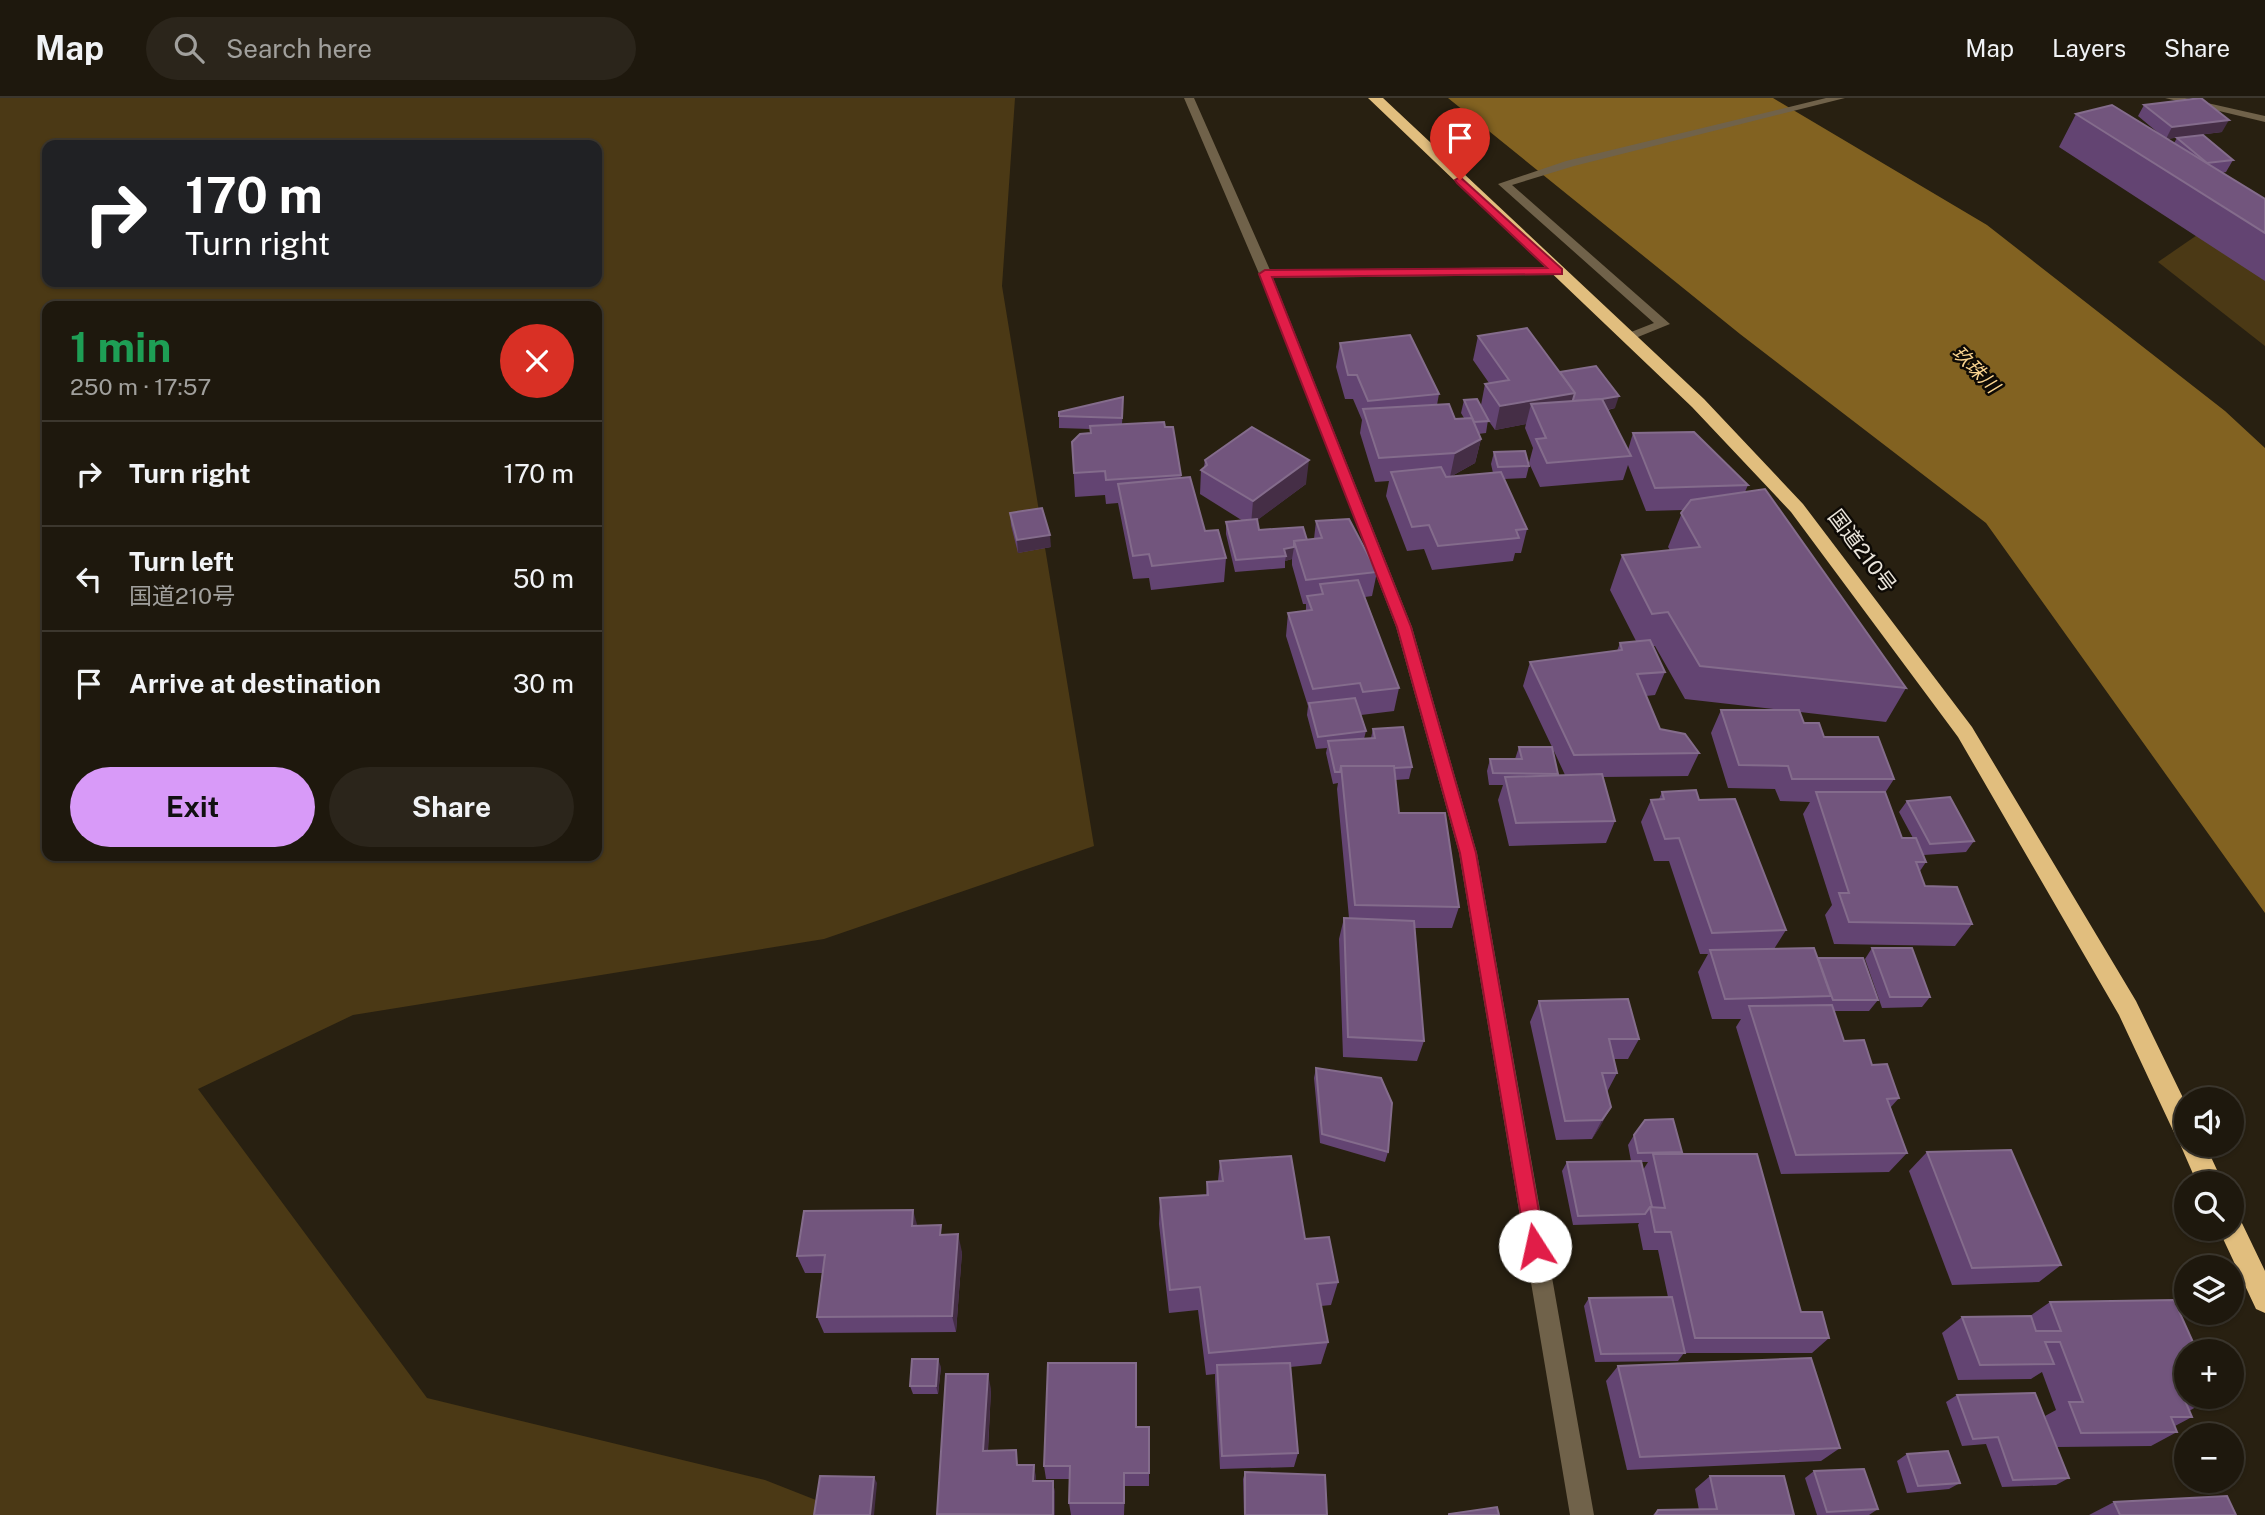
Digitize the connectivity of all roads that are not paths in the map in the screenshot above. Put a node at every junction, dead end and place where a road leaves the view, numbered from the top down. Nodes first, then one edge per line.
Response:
1 (1189, 98) edge
2 (1375, 98) edge
3 (1840, 98) edge
4 (2171, 98) edge
5 (2265, 119) edge
6 (1558, 271) junction
7 (1265, 274) junction
8 (1628, 336) junction
9 (2174, 1106) edge
10 (2237, 1241) edge
11 (2265, 1300) edge
12 (1582, 1515) edge

1 - 7 street
2 - 6 highway, 国道210号
3 - 8 street
4 - 5 street
6 - 7 street
6 - 8 highway, 国道210号
7 - 12 street
8 - 9 highway, 国道210号
10 - 11 highway

